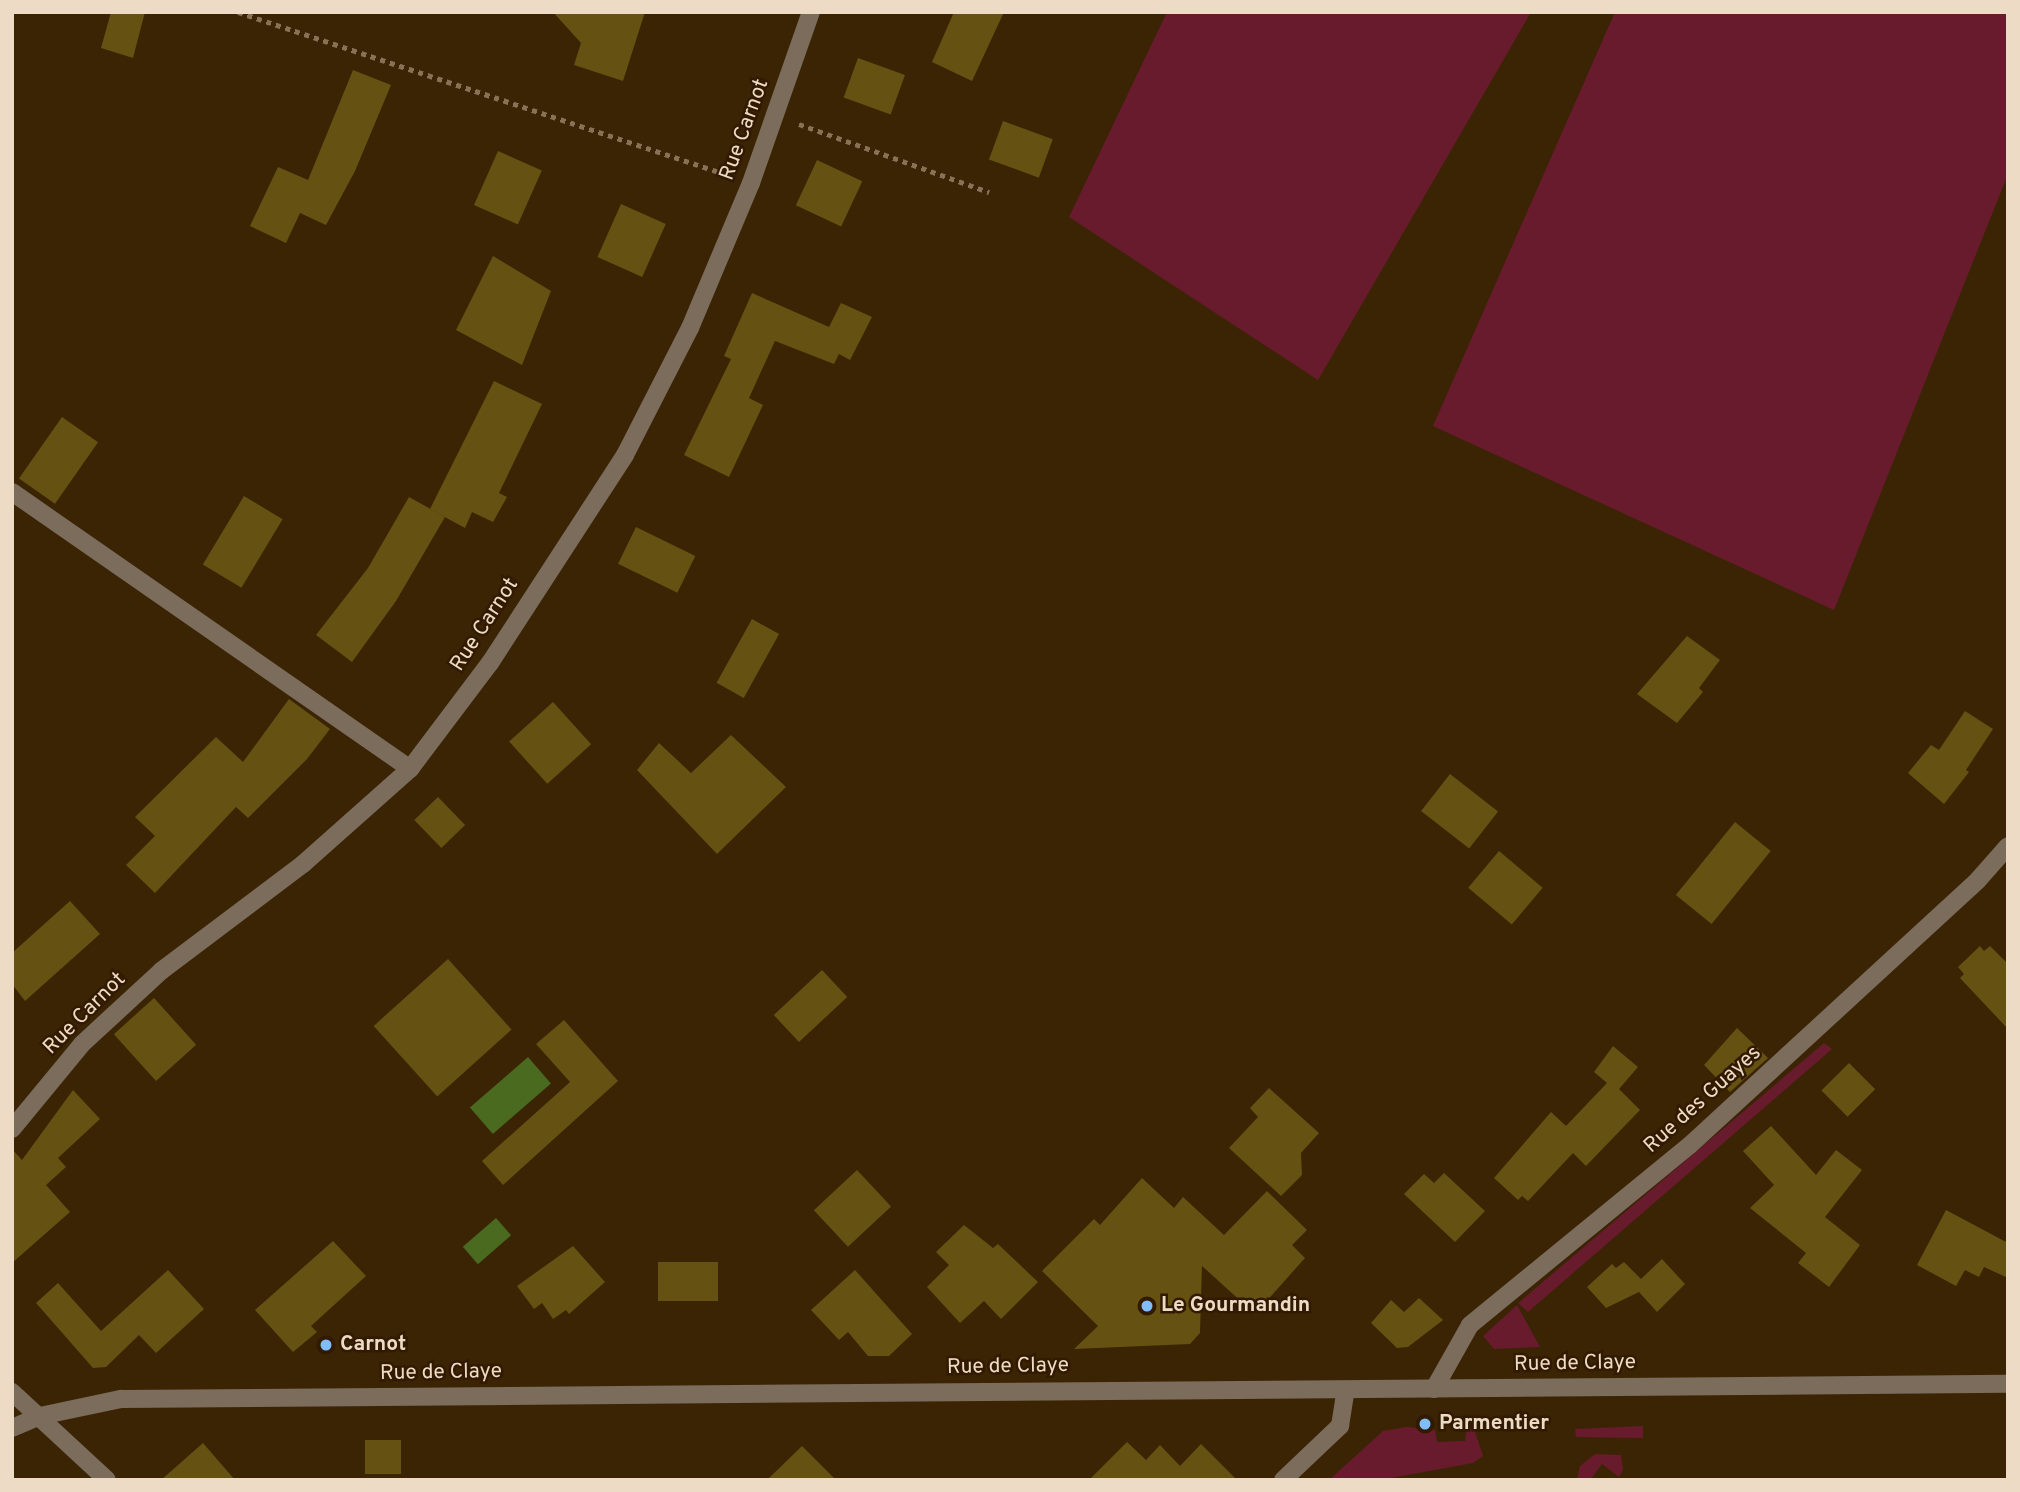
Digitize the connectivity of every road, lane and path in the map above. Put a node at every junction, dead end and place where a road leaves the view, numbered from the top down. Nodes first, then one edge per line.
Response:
1 (238, 12) edge
2 (811, 12) edge
3 (775, 115) junction
4 (751, 183) junction
5 (989, 192) dead end
6 (12, 492) edge
7 (410, 769) junction
8 (2008, 846) edge
9 (12, 1129) edge
10 (2008, 1384) edge
11 (1434, 1389) junction
12 (1346, 1390) junction
13 (12, 1392) edge
14 (40, 1416) junction
15 (12, 1428) edge
16 (107, 1480) edge
17 (1283, 1480) edge

1 - 4 path
2 - 3 street, Rue Carnot
3 - 4 street, Rue Carnot
3 - 5 path
4 - 7 street, Rue Carnot
6 - 7 street
7 - 9 street, Rue Carnot
8 - 11 street, Rue des Guayes
10 - 11 street, Rue de Claye
11 - 12 street, Rue de Claye
12 - 14 street, Rue de Claye
12 - 17 street
13 - 14 street
14 - 15 street, Rue de Claye
14 - 16 street

